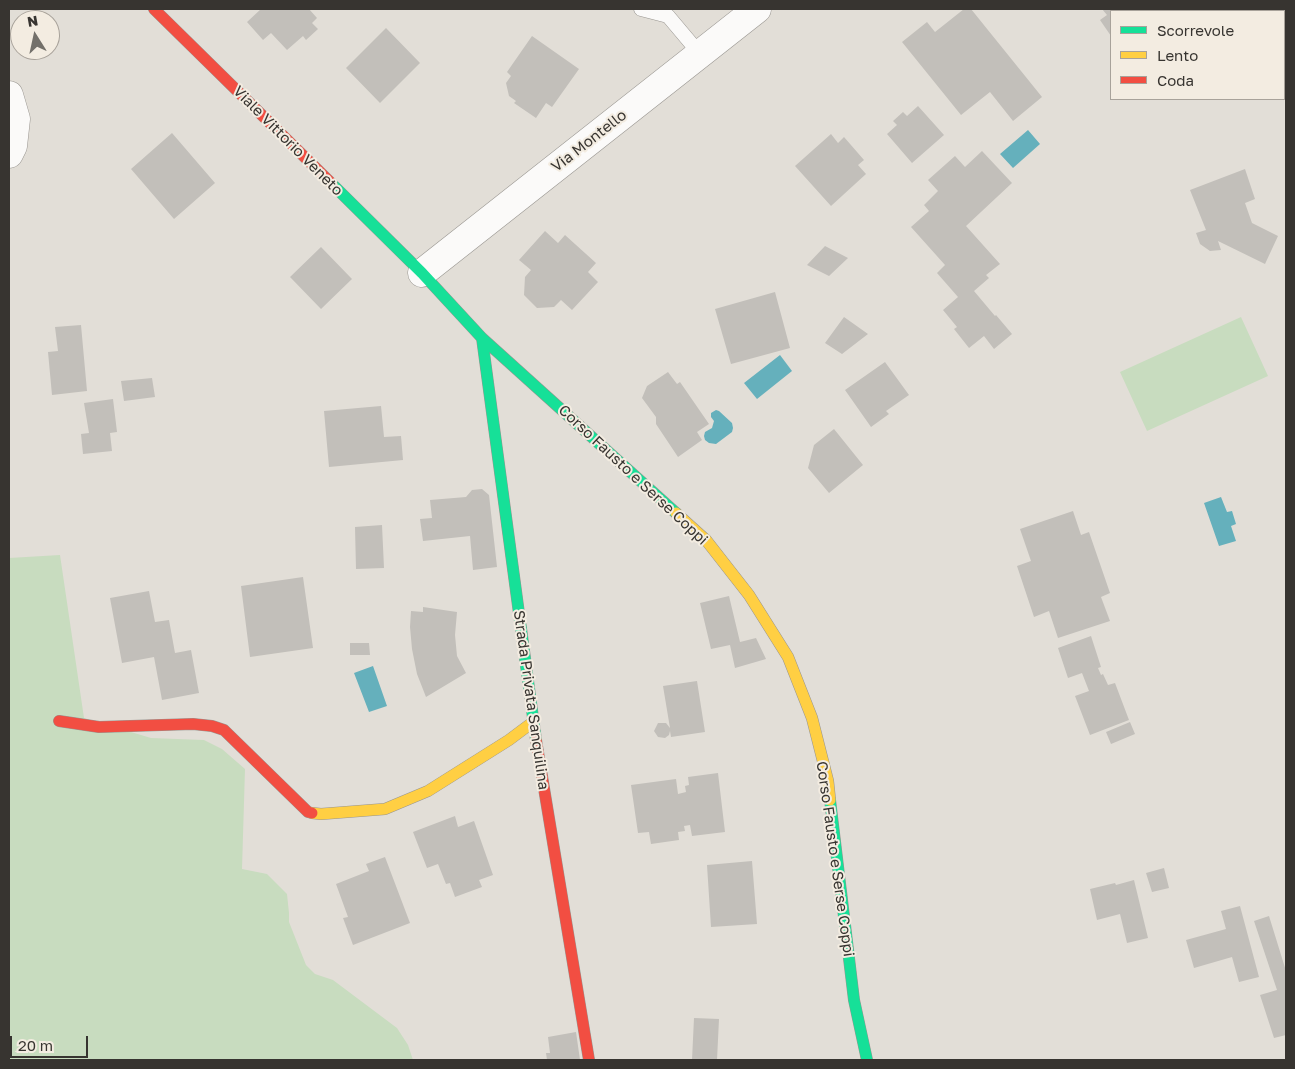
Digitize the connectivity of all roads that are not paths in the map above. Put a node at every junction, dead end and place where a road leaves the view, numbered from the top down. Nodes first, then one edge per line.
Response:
1 (154, 9) edge
2 (641, 9) edge
3 (757, 9) edge
4 (700, 54) junction
5 (9, 95) edge
6 (9, 154) edge
7 (422, 273) junction
8 (482, 338) junction
9 (59, 721) dead end
10 (533, 722) junction
11 (589, 1060) edge
12 (867, 1060) edge

1 - 7 street, Viale Vittorio Veneto
2 - 4 lane
3 - 4 street, Via Montello
4 - 7 street, Via Montello
5 - 6 street
7 - 8 street, Viale Vittorio Veneto
8 - 10 street, Strada Privata Sanquilina
8 - 12 street, Corso Fausto e Serse Coppi
9 - 10 street
10 - 11 street, Strada Privata Sanquilina

